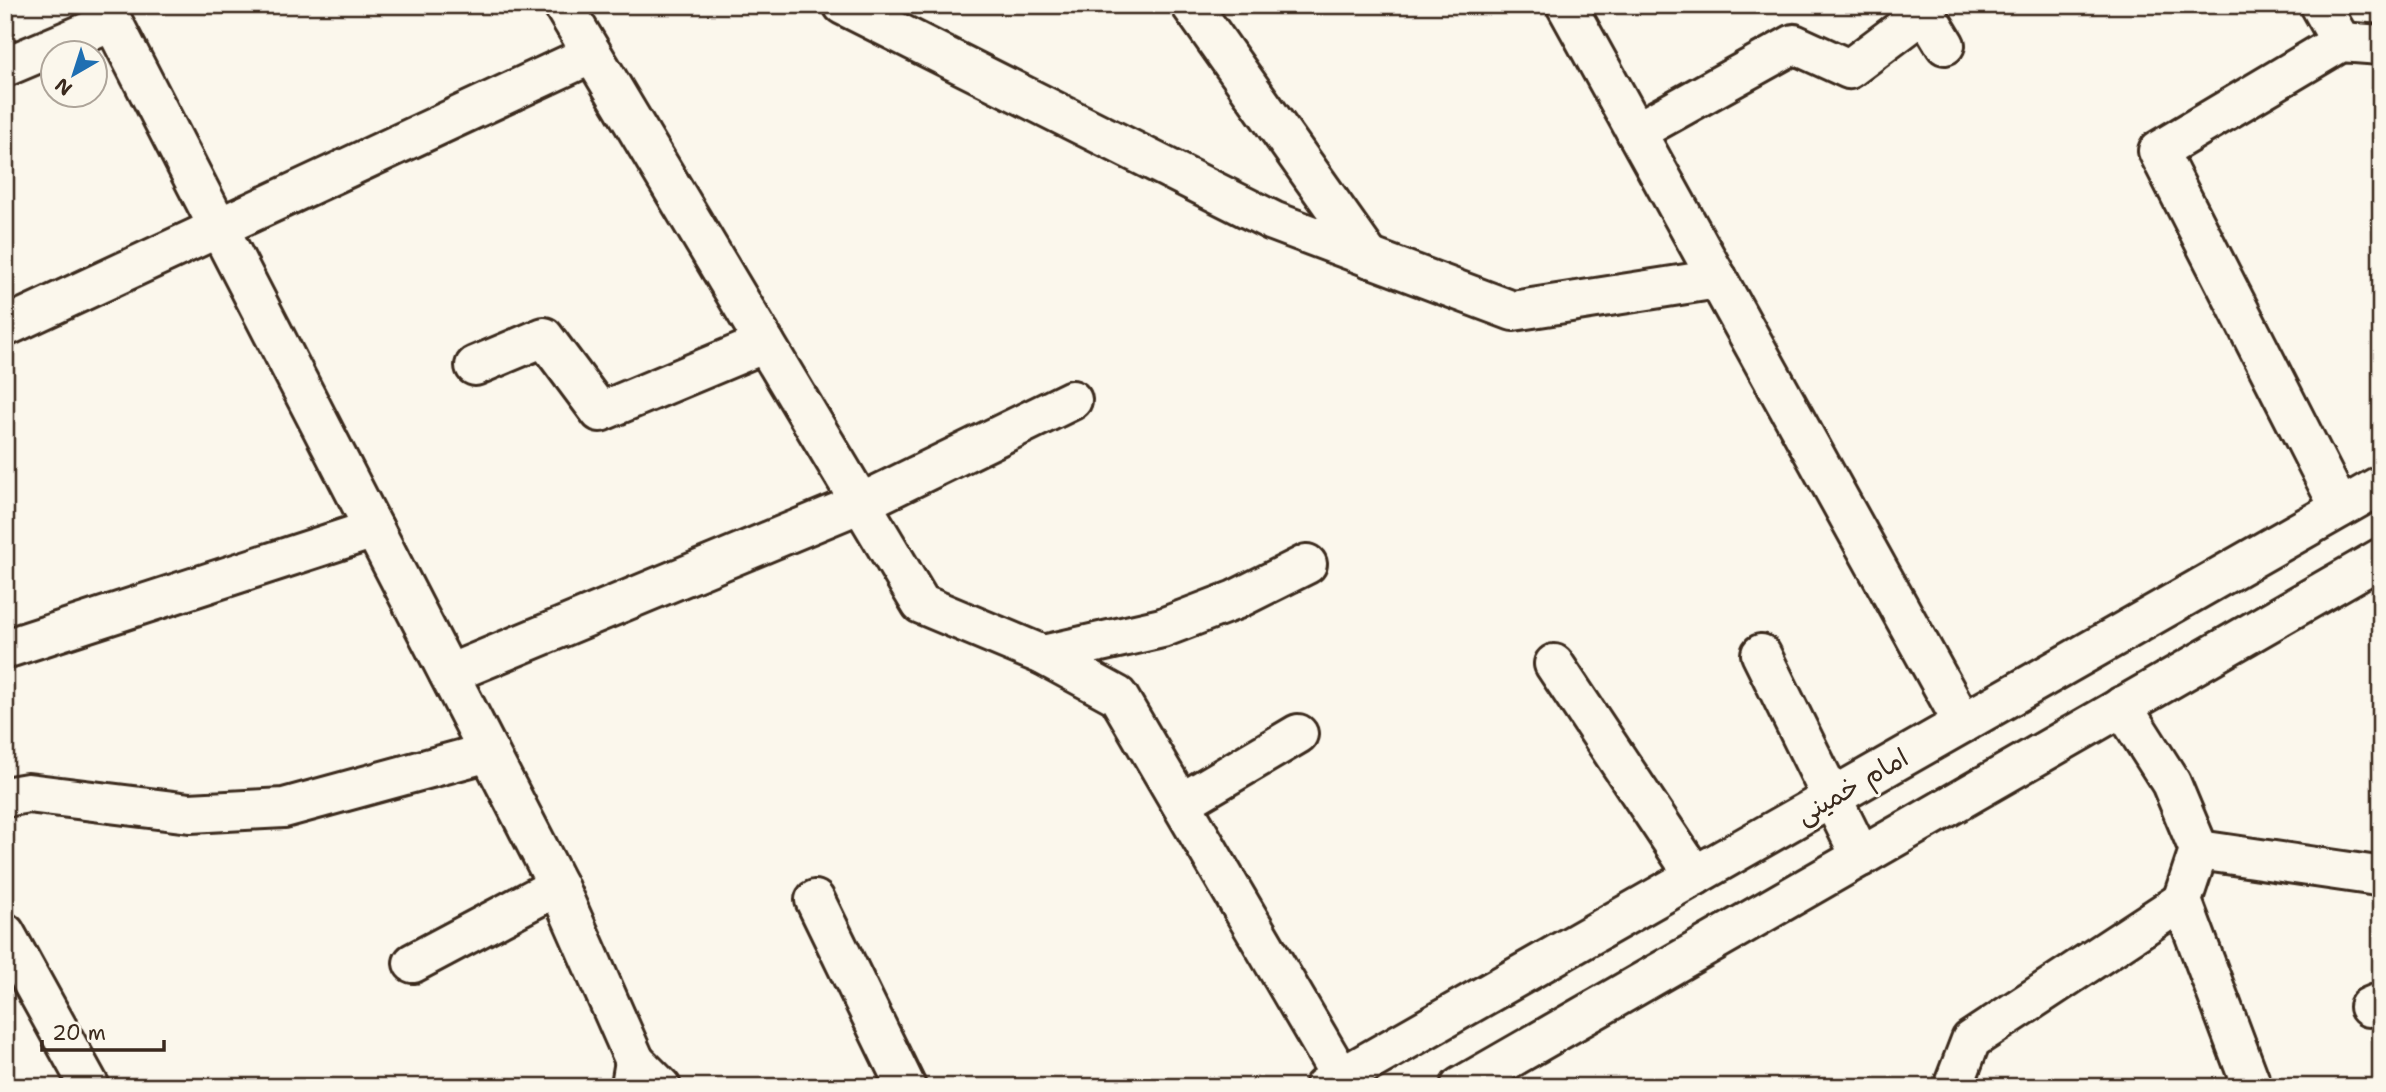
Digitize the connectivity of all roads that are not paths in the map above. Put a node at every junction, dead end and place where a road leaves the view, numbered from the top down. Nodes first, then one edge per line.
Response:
1 (77, 5) edge
2 (563, 5) edge
3 (843, 5) edge
4 (1191, 5) edge
5 (1566, 5) edge
6 (2320, 5) edge
7 (1923, 8) edge
8 (111, 11) edge
9 (2341, 42) junction
10 (1945, 45) dead end
11 (2381, 45) edge
12 (592, 54) junction
13 (5, 67) edge
14 (1636, 132) junction
15 (219, 228) junction
16 (1370, 258) junction
17 (1718, 279) junction
18 (5, 327) edge
19 (765, 343) junction
20 (475, 366) dead end
21 (1072, 400) dead end
22 (2381, 485) edge
23 (861, 503) junction
24 (2340, 508) junction
25 (374, 529) junction
26 (2381, 558) edge
27 (1307, 564) dead end
28 (5, 649) edge
29 (1760, 654) dead end
30 (1043, 655) junction
31 (1554, 664) dead end
32 (449, 674) junction
33 (2122, 706) junction
34 (1964, 723) junction
35 (1298, 734) dead end
36 (489, 752) junction
37 (5, 797) edge
38 (1832, 798) junction
39 (1181, 803) junction
40 (2199, 850) junction
41 (1861, 857) junction
42 (1695, 876) junction
43 (2379, 877) edge
44 (558, 886) junction
45 (816, 900) dead end
46 (2182, 901) junction
47 (5, 933) edge
48 (413, 964) dead end
49 (642, 1078) edge
50 (1332, 1082) edge
51 (90, 1087) edge
52 (906, 1087) edge
53 (1460, 1087) edge
54 (1953, 1087) edge
55 (2252, 1087) edge

1 - 8 street
2 - 12 street
3 - 16 street
4 - 16 street
5 - 14 street
6 - 9 street
7 - 10 street
7 - 14 street
8 - 13 street
8 - 15 street
9 - 11 street
9 - 24 street
12 - 15 street
12 - 19 street
14 - 17 street
15 - 18 street
15 - 25 street
16 - 17 street
17 - 34 street
19 - 20 street
19 - 23 street
21 - 23 street
22 - 24 street, امام خمینی
23 - 30 street
23 - 32 street
24 - 34 street, امام خمینی
25 - 28 street
25 - 32 street
26 - 33 street
27 - 30 street
29 - 38 street
30 - 39 street
31 - 42 street
32 - 36 street
33 - 40 street
33 - 41 street
34 - 38 street, امام خمینی
35 - 39 street
36 - 37 street
36 - 44 street
38 - 41 street
38 - 42 street, امام خمینی
39 - 50 street
40 - 43 street
40 - 46 street
41 - 53 street
42 - 50 street, امام خمینی
44 - 48 street
44 - 49 street
45 - 52 street
46 - 54 street
46 - 55 street
47 - 51 street

